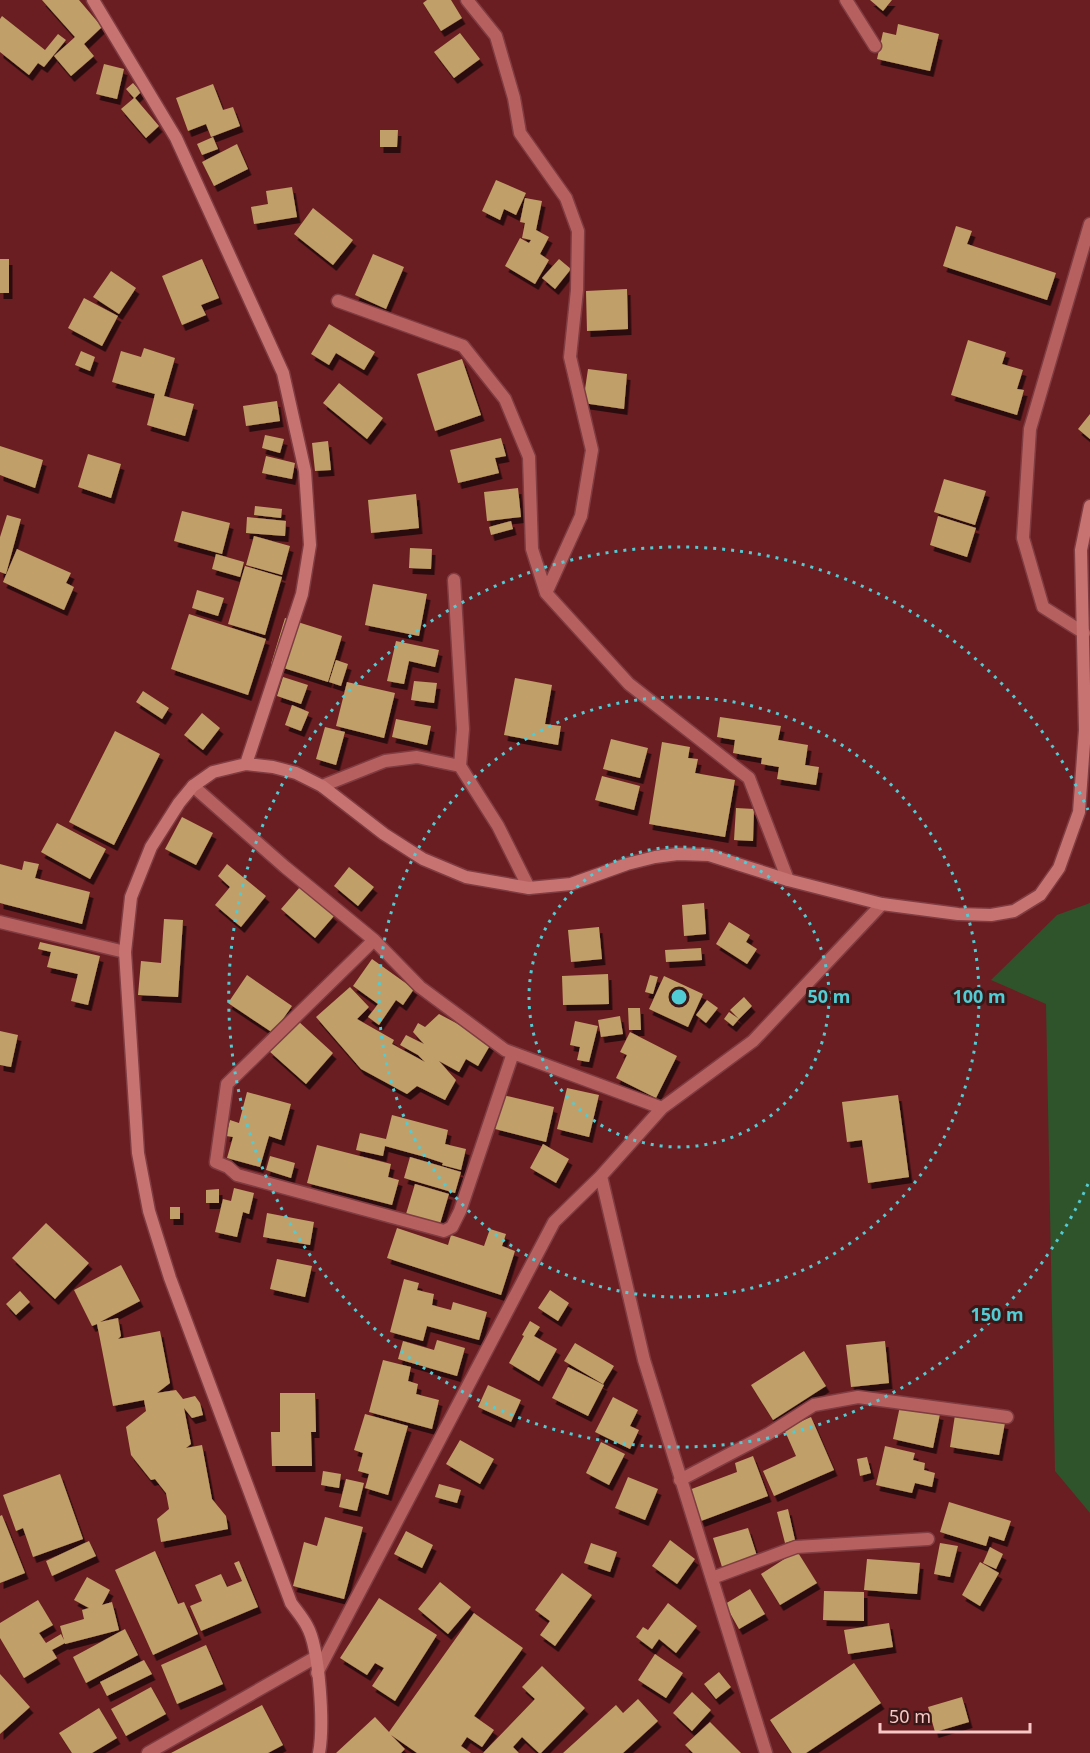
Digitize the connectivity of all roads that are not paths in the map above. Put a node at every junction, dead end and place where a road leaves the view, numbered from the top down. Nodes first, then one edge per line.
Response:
1 (93, 0) edge
2 (466, 0) edge
3 (846, 0) edge
4 (875, 46) dead end
5 (1090, 224) edge
6 (338, 301) dead end
7 (1090, 506) edge
8 (454, 580) dead end
9 (546, 593) junction
10 (1084, 633) junction
11 (246, 764) junction
12 (460, 766) junction
13 (194, 786) junction
14 (322, 786) junction
15 (788, 880) junction
16 (529, 888) junction
17 (882, 904) junction
18 (0, 922) edge
19 (374, 939) junction
20 (125, 952) junction
21 (513, 1053) junction
22 (662, 1108) junction
23 (601, 1176) junction
24 (1007, 1417) dead end
25 (680, 1480) junction
26 (927, 1539) dead end
27 (712, 1578) junction
28 (316, 1657) junction
29 (317, 1673) junction
30 (148, 1753) edge
31 (319, 1753) edge
32 (766, 1753) edge

1 - 11 main road
2 - 9 street
3 - 4 street
5 - 10 street
6 - 9 street
7 - 10 main road
8 - 12 street
9 - 15 street
10 - 17 main road
11 - 13 main road
11 - 14 main road
12 - 14 street
12 - 16 street
13 - 19 street
13 - 20 main road
14 - 16 main road
15 - 16 main road
15 - 17 main road
17 - 22 street
18 - 20 street
19 - 21 street
19 - 21 street
20 - 28 main road
21 - 22 street
22 - 23 street
23 - 25 street
23 - 29 street
24 - 25 street
25 - 27 street
26 - 27 street
27 - 32 street
28 - 29 main road
28 - 30 street
29 - 31 main road

